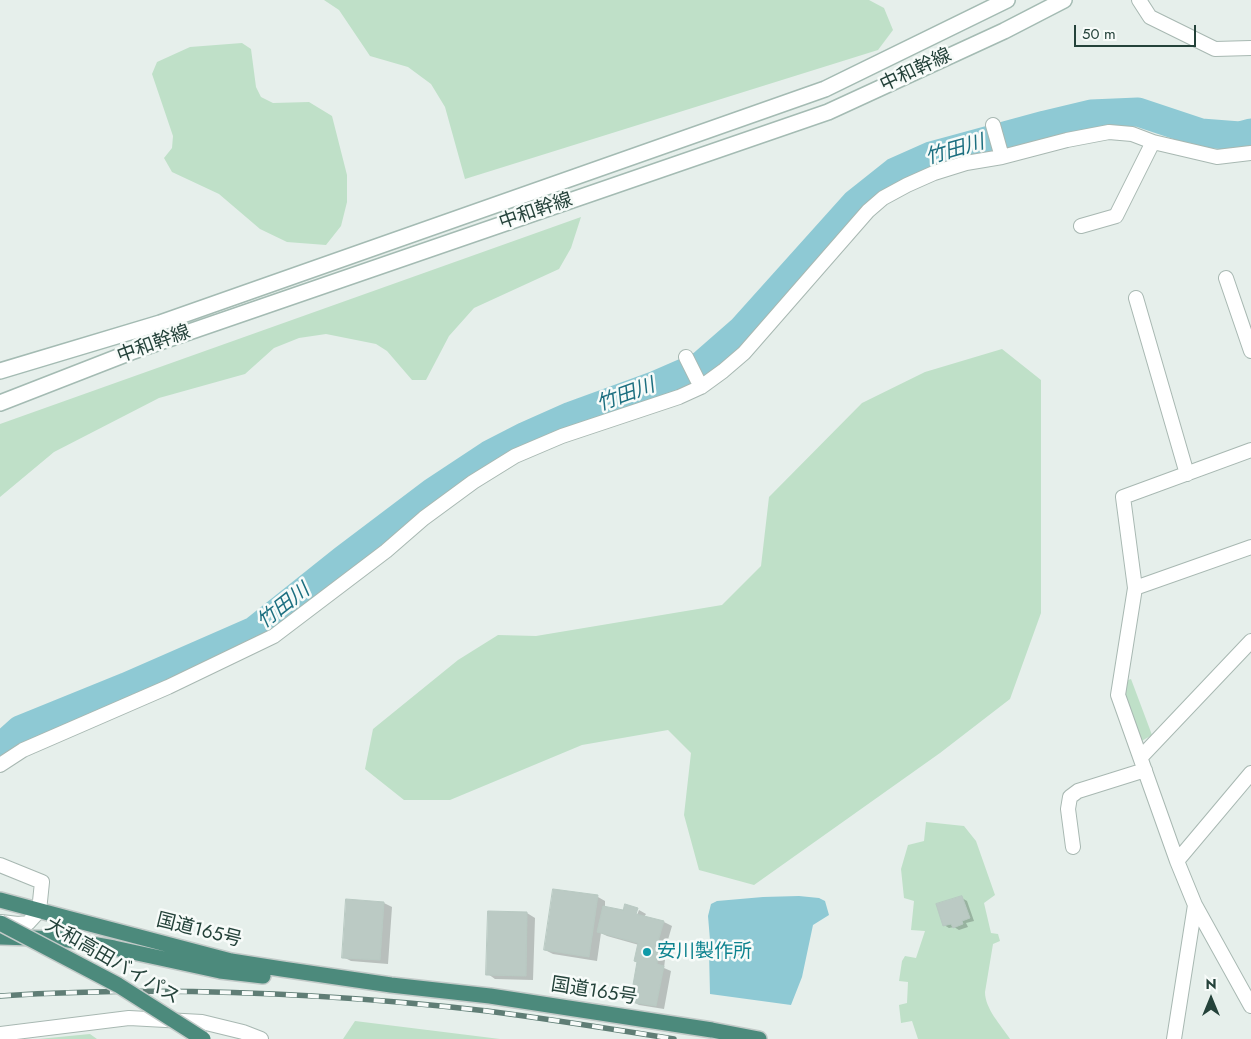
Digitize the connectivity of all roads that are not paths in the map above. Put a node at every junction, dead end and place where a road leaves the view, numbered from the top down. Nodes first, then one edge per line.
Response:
1 (1007, 0) edge
2 (1064, 0) edge
3 (1139, 0) edge
4 (1249, 46) edge
5 (993, 125) dead end
6 (1153, 142) junction
7 (1251, 153) edge
8 (1002, 157) junction
9 (1081, 226) dead end
10 (1226, 278) dead end
11 (1136, 298) dead end
12 (1251, 351) edge
13 (686, 357) dead end
14 (0, 370) edge
15 (701, 387) junction
16 (0, 403) edge
17 (1251, 452) edge
18 (1187, 474) junction
19 (1251, 547) edge
20 (1135, 588) junction
21 (1251, 641) edge
22 (1143, 764) junction
23 (0, 765) edge
24 (1248, 780) edge
25 (1073, 847) dead end
26 (1177, 861) junction
27 (0, 865) edge
28 (0, 900) edge
29 (1195, 905) junction
30 (38, 911) junction
31 (0, 922) edge
32 (0, 937) edge
33 (391, 985) junction
34 (1251, 1006) edge
35 (0, 1034) edge
36 (203, 1039) edge
37 (260, 1039) edge
38 (759, 1039) edge
39 (1174, 1039) edge

1 - 14 main road, 中和幹線
2 - 16 main road, 中和幹線
3 - 4 street
5 - 8 street
6 - 7 street
6 - 8 street
6 - 9 street
8 - 15 street
10 - 12 street
11 - 18 street
13 - 15 street
15 - 23 street
17 - 18 street
18 - 20 street
19 - 20 street
20 - 22 street
21 - 22 street
22 - 25 street
22 - 26 street
24 - 26 street
26 - 29 street
27 - 30 street
28 - 30 highway, 国道165号
29 - 34 street
29 - 39 street
30 - 31 street
30 - 33 highway, 国道165号
31 - 36 highway, 大和高田バイパス, bridge
32 - 33 highway, 国道165号
33 - 38 highway, 国道165号
35 - 37 street

